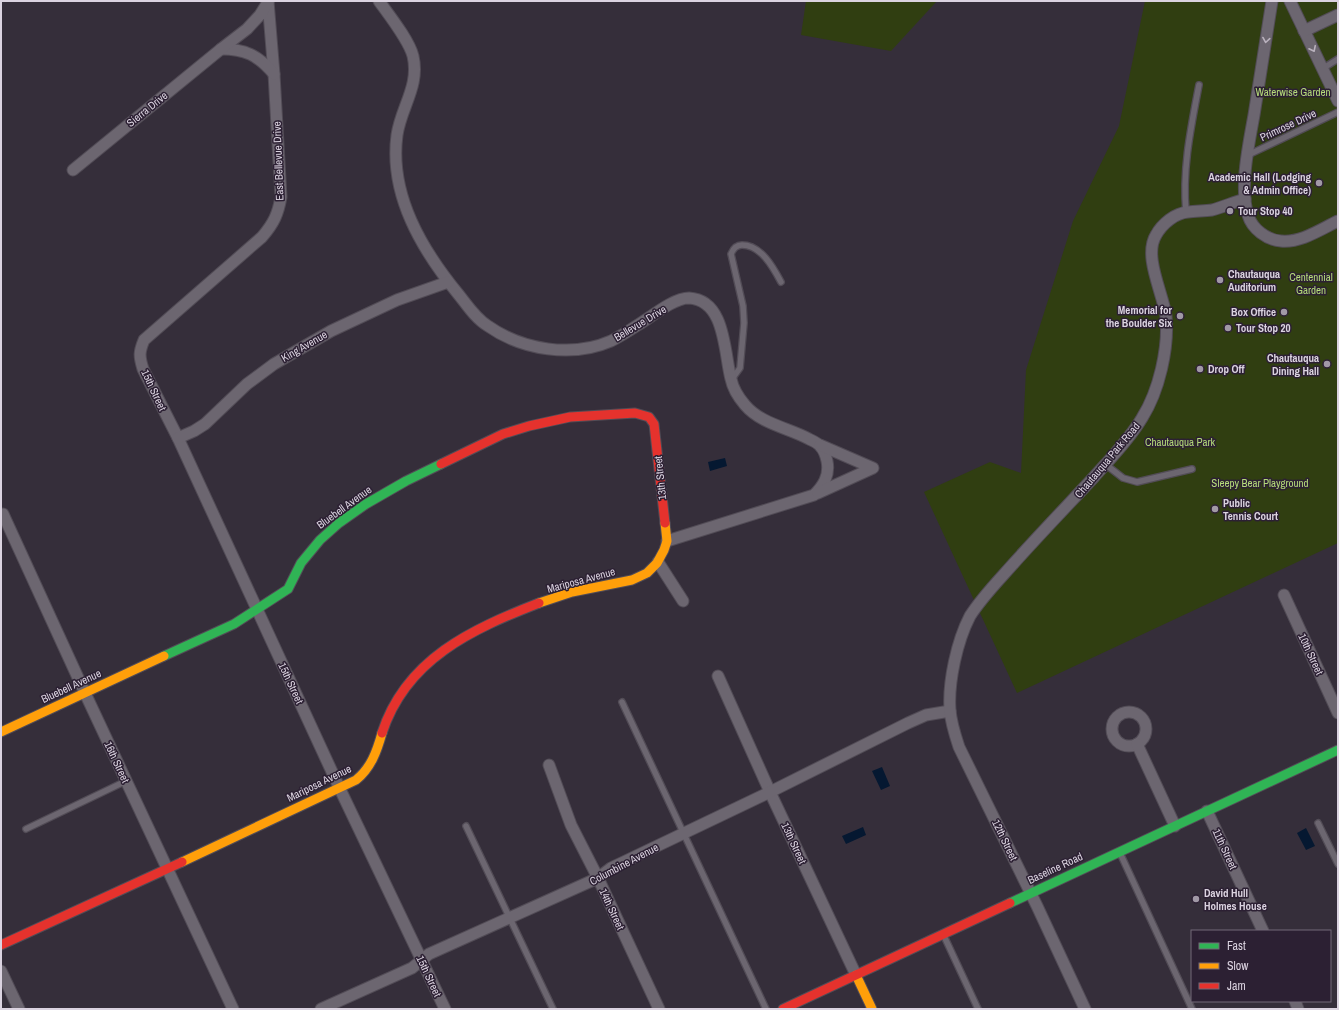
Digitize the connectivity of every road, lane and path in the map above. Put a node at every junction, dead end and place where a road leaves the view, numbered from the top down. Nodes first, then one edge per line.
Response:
1 (268, 1) edge
2 (379, 1) edge
3 (1272, 1) edge
4 (1290, 1) edge
5 (1338, 15) edge
6 (1304, 31) junction
7 (221, 49) junction
8 (1338, 59) edge
9 (1322, 68) junction
10 (274, 74) junction
11 (1199, 85) dead end
12 (1338, 101) edge
13 (1338, 112) edge
14 (1248, 155) junction
15 (72, 170) dead end
16 (1245, 199) junction
17 (1186, 212) junction
18 (1338, 221) edge
19 (448, 282) junction
20 (781, 282) dead end
21 (139, 357) joint
22 (731, 381) junction
23 (649, 416) joint
24 (178, 438) junction
25 (820, 445) junction
26 (1105, 464) junction
27 (1192, 469) dead end
28 (814, 495) junction
29 (3, 514) dead end
30 (667, 541) junction
31 (658, 562) junction
32 (1284, 595) dead end
33 (683, 601) dead end
34 (257, 610) junction
35 (954, 665) joint
36 (718, 676) dead end
37 (85, 693) junction
38 (622, 702) dead end
39 (950, 711) junction
40 (1338, 713) edge
41 (1, 732) edge
42 (1137, 744) dead end
43 (1338, 750) edge
44 (549, 765) dead end
45 (126, 781) junction
46 (339, 787) junction
47 (770, 792) junction
48 (1208, 811) junction
49 (1318, 823) dead end
50 (466, 826) dead end
51 (1175, 826) junction
52 (26, 829) dead end
53 (684, 833) junction
54 (1120, 851) junction
55 (1338, 864) edge
56 (168, 869) junction
57 (598, 878) junction
58 (1031, 893) junction
59 (510, 918) junction
60 (1263, 930) edge
61 (942, 934) junction
62 (1, 945) edge
63 (421, 960) junction
64 (1, 971) edge
65 (856, 974) junction
66 (19, 1009) edge
67 (232, 1009) edge
68 (321, 1009) edge
69 (445, 1009) edge
70 (553, 1009) edge
71 (659, 1009) edge
72 (766, 1009) edge
73 (783, 1009) edge
74 (872, 1009) edge
75 (978, 1009) edge
76 (1085, 1009) edge
77 (1192, 1009) edge

1 - 7 street, Sierra Drive
1 - 10 street, East Bellevue Drive
2 - 19 street, Bellevue Drive
3 -> 14 street
4 - 6 street
5 - 6 street
6 -> 9 street
7 - 10 street
7 - 15 street, Sierra Drive
8 - 9 lane
9 - 12 street
10 - 21 street, East Bellevue Drive
11 - 17 lane
13 - 14 lane, Primrose Drive
14 - 16 street
16 - 17 street
16 - 18 street
17 - 26 street, Chautauqua Park Road
19 - 22 street, Bellevue Drive
19 - 24 street, King Avenue
20 - 22 lane
21 - 24 street, 15th Street
22 - 25 street, Bellevue Drive
23 - 30 street, 13th Street
23 - 34 street, Bluebell Avenue
24 - 34 street, 15th Street
25 - 28 street
25 - 28 street, Bellevue Drive
26 - 27 lane
26 - 35 street, Chautauqua Park Road
28 - 30 street
29 - 37 street, 16th Street
30 - 31 street, Mariposa Avenue
31 - 33 street
31 - 46 street, Mariposa Avenue
32 - 40 street, 10th Street
34 - 37 street, Bluebell Avenue
34 - 46 street, 15th Street
35 - 39 street, 12th Street
36 - 47 street, 13th Street
37 - 41 street, Bluebell Avenue
37 - 45 street, 16th Street
38 - 53 lane
39 - 47 street, Columbine Avenue
39 - 58 street, 12th Street
42 - 51 street
43 - 48 street, Baseline Road
44 - 57 street, 14th Street
45 - 52 lane
45 - 56 street, 16th Street
46 - 56 street, Mariposa Avenue
46 - 63 street, 15th Street
47 - 53 street, Columbine Avenue
47 - 65 street, 13th Street
48 - 51 street, Baseline Road
48 - 60 street, 11th Street
49 - 55 lane
50 - 59 lane
51 - 54 street, Baseline Road
53 - 57 street, Columbine Avenue
53 - 72 lane
54 - 58 street, Baseline Road
54 - 77 lane
56 - 62 street, Mariposa Avenue
56 - 67 street, 16th Street
57 - 59 street, Columbine Avenue
57 - 71 street, 14th Street
58 - 61 street, Baseline Road
58 - 76 street, 12th Street
59 - 63 street, Columbine Avenue
59 - 70 lane
61 - 65 street, Baseline Road
61 - 75 lane
63 - 68 street, Columbine Avenue
63 - 69 street, 15th Street
64 - 66 street
65 - 73 street, Baseline Road
65 - 74 street, 13th Street

